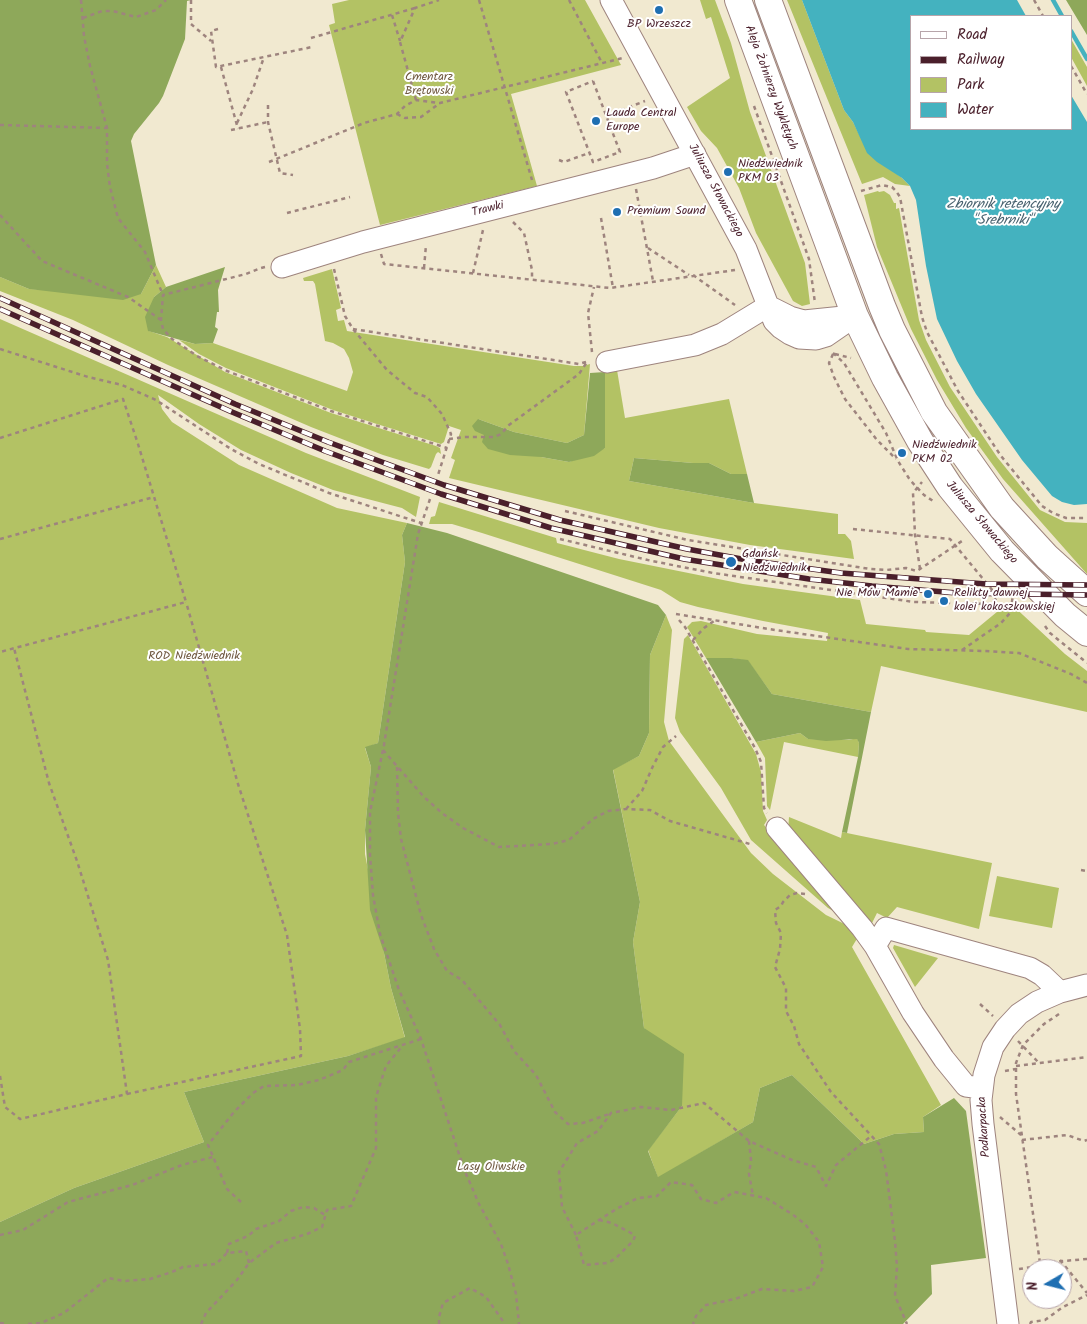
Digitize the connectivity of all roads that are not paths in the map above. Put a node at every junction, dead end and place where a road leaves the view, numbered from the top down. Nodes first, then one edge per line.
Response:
1 (611, 0) edge
2 (738, 0) edge
3 (768, 0) edge
4 (695, 154) junction
5 (287, 265) road end
6 (768, 306) junction
7 (882, 306) junction
8 (855, 316) junction
9 (597, 362) road end
10 (1087, 593) edge
11 (1087, 633) edge
12 (777, 828) road end
13 (875, 946) junction
14 (1087, 986) edge
15 (1060, 992) junction
16 (982, 1088) junction
17 (1008, 1324) edge

1 - 4 street, Juliusza Słowackiego
2 - 8 main road, Aleja Żołnierzy Wyklętych
3 - 7 main road
4 - 5 street, Trawki
4 - 6 street, Juliusza Słowackiego
6 - 8 street
6 - 9 street
7 - 8 street
7 - 10 main road, Juliusza Słowackiego
8 - 11 main road, Juliusza Słowackiego
12 - 13 street
13 - 15 street
13 - 16 street
14 - 15 street, Podkarpacka
15 - 16 street, Podkarpacka
16 - 17 street, Podkarpacka

